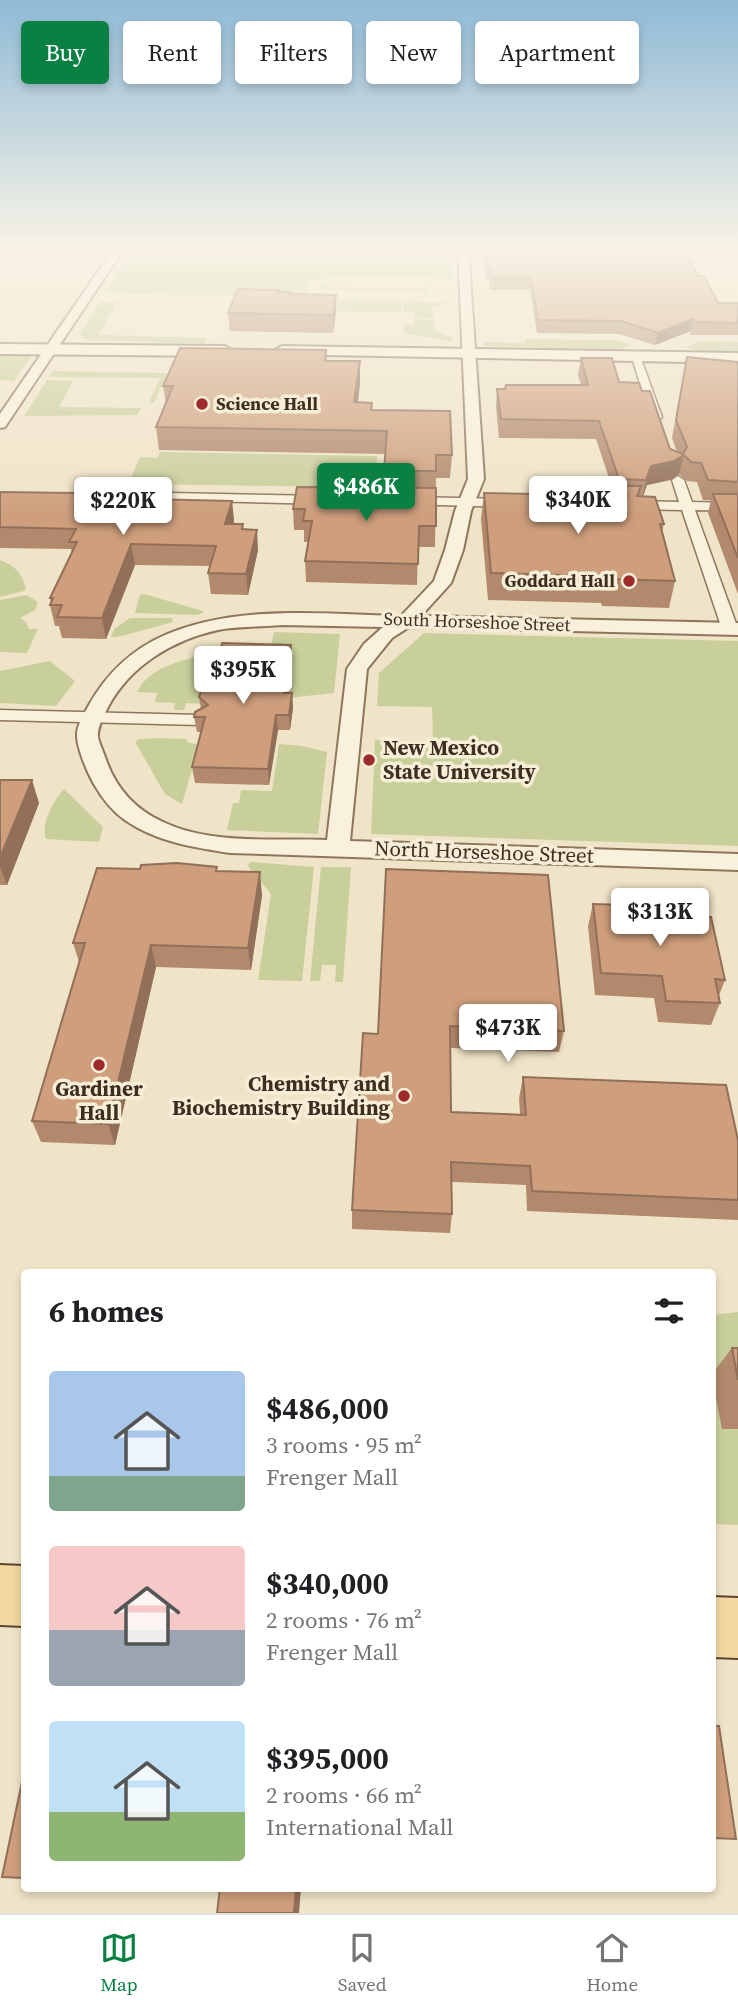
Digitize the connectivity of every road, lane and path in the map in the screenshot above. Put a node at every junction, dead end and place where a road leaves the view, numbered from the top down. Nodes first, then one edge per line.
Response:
1 (60, 336) edge
2 (466, 336) edge
3 (0, 348) edge
4 (51, 349) junction
5 (467, 355) junction
6 (635, 356) junction
7 (738, 358) edge
8 (0, 424) edge
9 (659, 426) edge
10 (677, 480) dead end
11 (104, 496) edge
12 (339, 500) edge
13 (389, 501) edge
14 (466, 503) junction
15 (527, 504) edge
16 (624, 505) edge
17 (687, 506) junction
18 (738, 507) edge
19 (442, 583) junction
20 (408, 620) junction
21 (481, 622) junction
22 (734, 629) edge
23 (0, 715) edge
24 (92, 718) junction
25 (200, 720) edge
26 (338, 846) junction
27 (738, 862) edge
28 (0, 1595) edge
29 (21, 1596) edge
30 (716, 1627) edge
31 (738, 1628) edge

1 - 4 street
2 - 5 street
3 - 4 street
4 - 5 street
4 - 8 street
5 - 6 street
5 - 14 street
6 - 7 street
6 - 9 street
10 - 17 street
11 - 12 street
13 - 14 street
14 - 15 street
14 - 19 street
16 - 17 street
17 - 18 street
17 - 22 street
19 - 20 street
19 - 21 street
20 - 21 street, South Horseshoe Street
20 - 24 street, South Horseshoe Street
20 - 26 street
21 - 22 street, South Horseshoe Street
23 - 24 street
24 - 25 street
24 - 26 street, North Horseshoe Street
26 - 27 street, North Horseshoe Street
28 - 29 main road
30 - 31 main road

